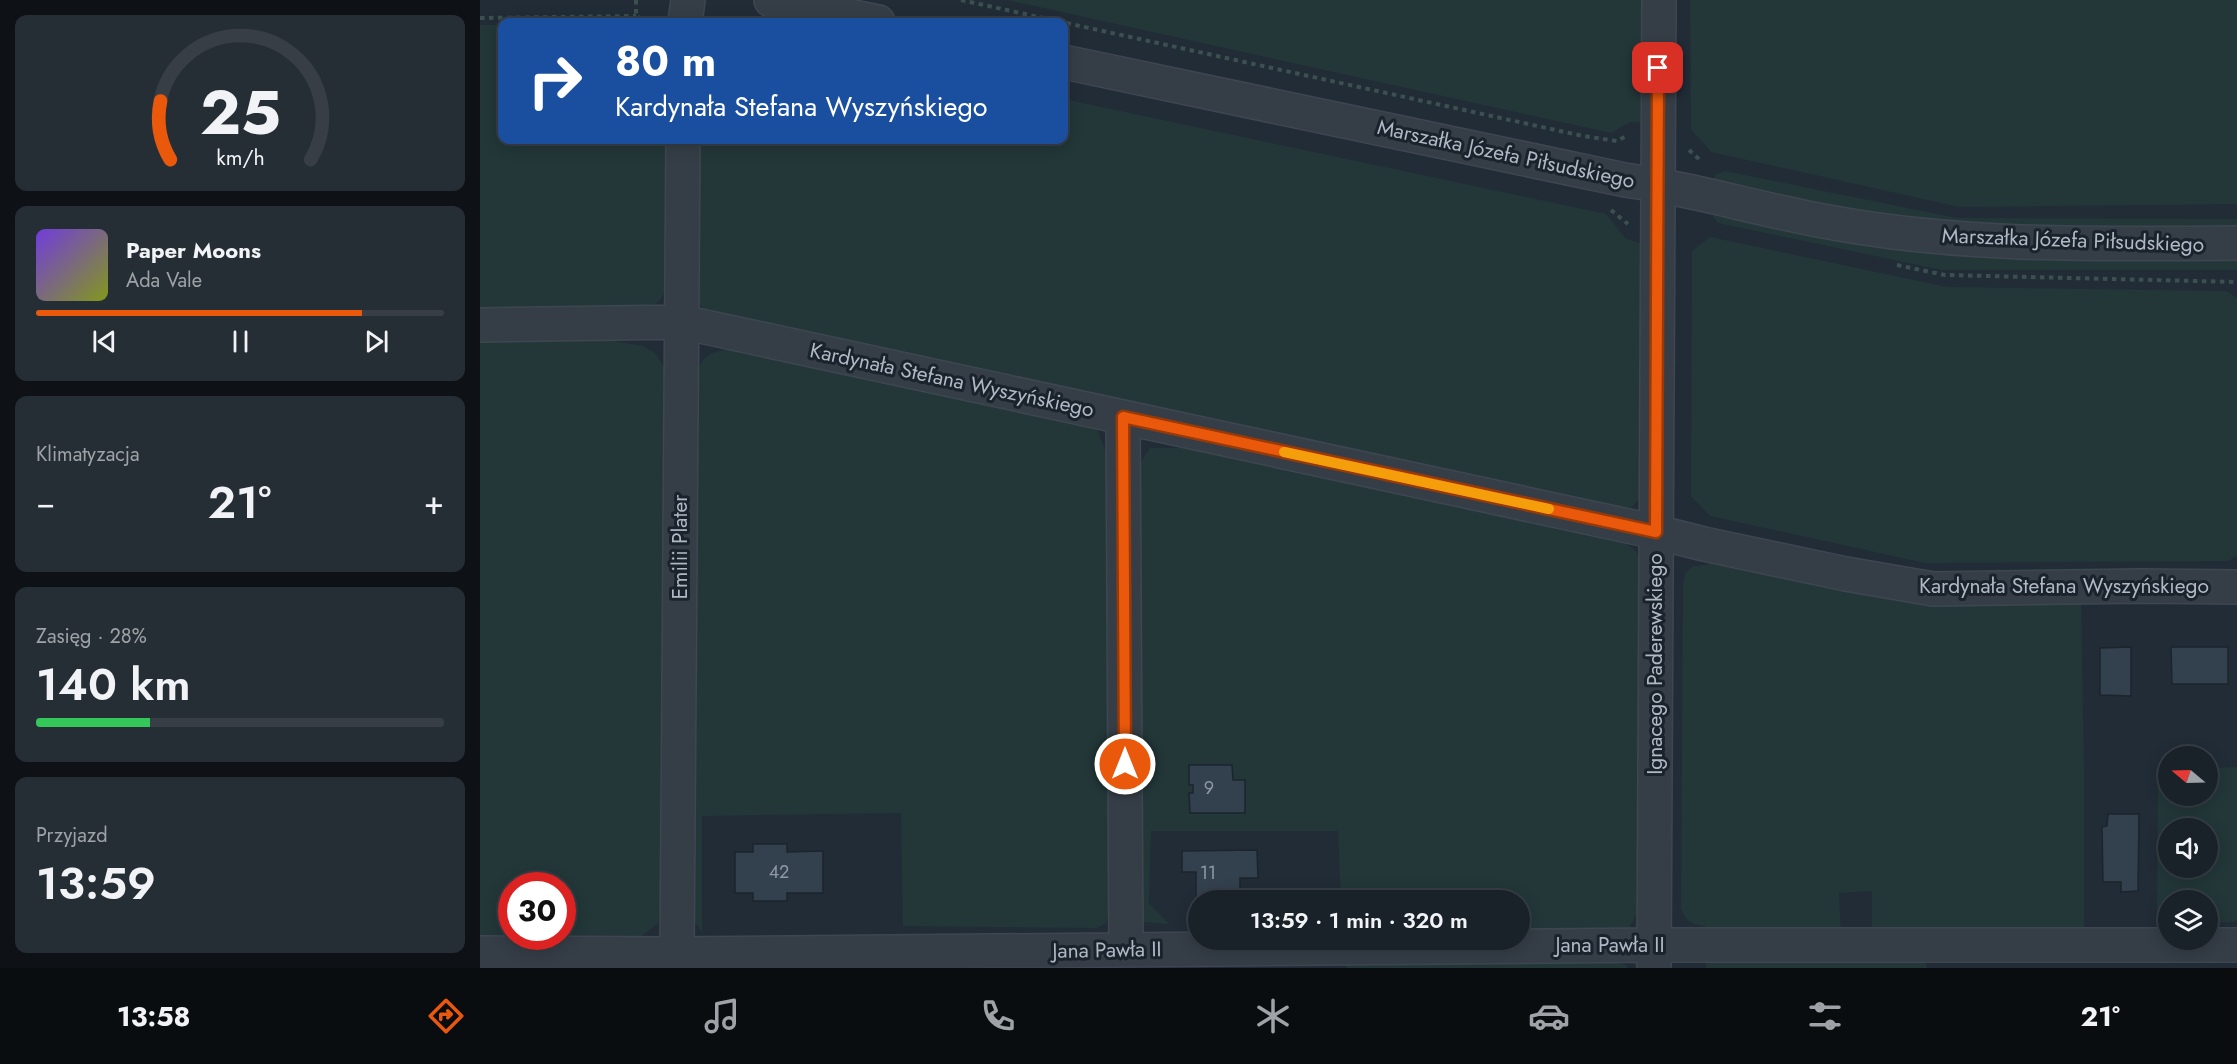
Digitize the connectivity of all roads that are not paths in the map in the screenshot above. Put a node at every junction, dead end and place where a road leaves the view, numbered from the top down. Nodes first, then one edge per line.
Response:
1 (688, 0) edge
2 (771, 0) edge
3 (1659, 0) edge
4 (686, 18) edge
5 (859, 18) edge
6 (1068, 63) edge
7 (684, 144) edge
8 (1684, 180) junction
9 (2237, 243) edge
10 (682, 322) junction
11 (480, 325) edge
12 (1123, 417) junction
13 (1656, 532) junction
14 (2237, 586) edge
15 (2237, 945) edge
16 (1126, 950) junction
17 (480, 953) edge
18 (677, 954) junction
19 (1654, 956) edge

1 - 4 street
2 - 5 street
3 - 8 street, Ignacego Paderewskiego
6 - 8 street, Marszałka Józefa Piłsudskiego
7 - 10 street, Emilii Plater
8 - 9 street, Marszałka Józefa Piłsudskiego
8 - 13 street, Ignacego Paderewskiego
10 - 11 street, Kardynała Stefana Wyszyńskiego
10 - 12 street, Kardynała Stefana Wyszyńskiego
10 - 18 street, Emilii Plater
12 - 13 street, Kardynała Stefana Wyszyńskiego
12 - 16 street
13 - 14 street, Kardynała Stefana Wyszyńskiego
13 - 19 street, Ignacego Paderewskiego
15 - 19 street, Jana Pawła II
16 - 18 street, Jana Pawła II
16 - 19 street, Jana Pawła II
17 - 18 street, Jana Pawła II

